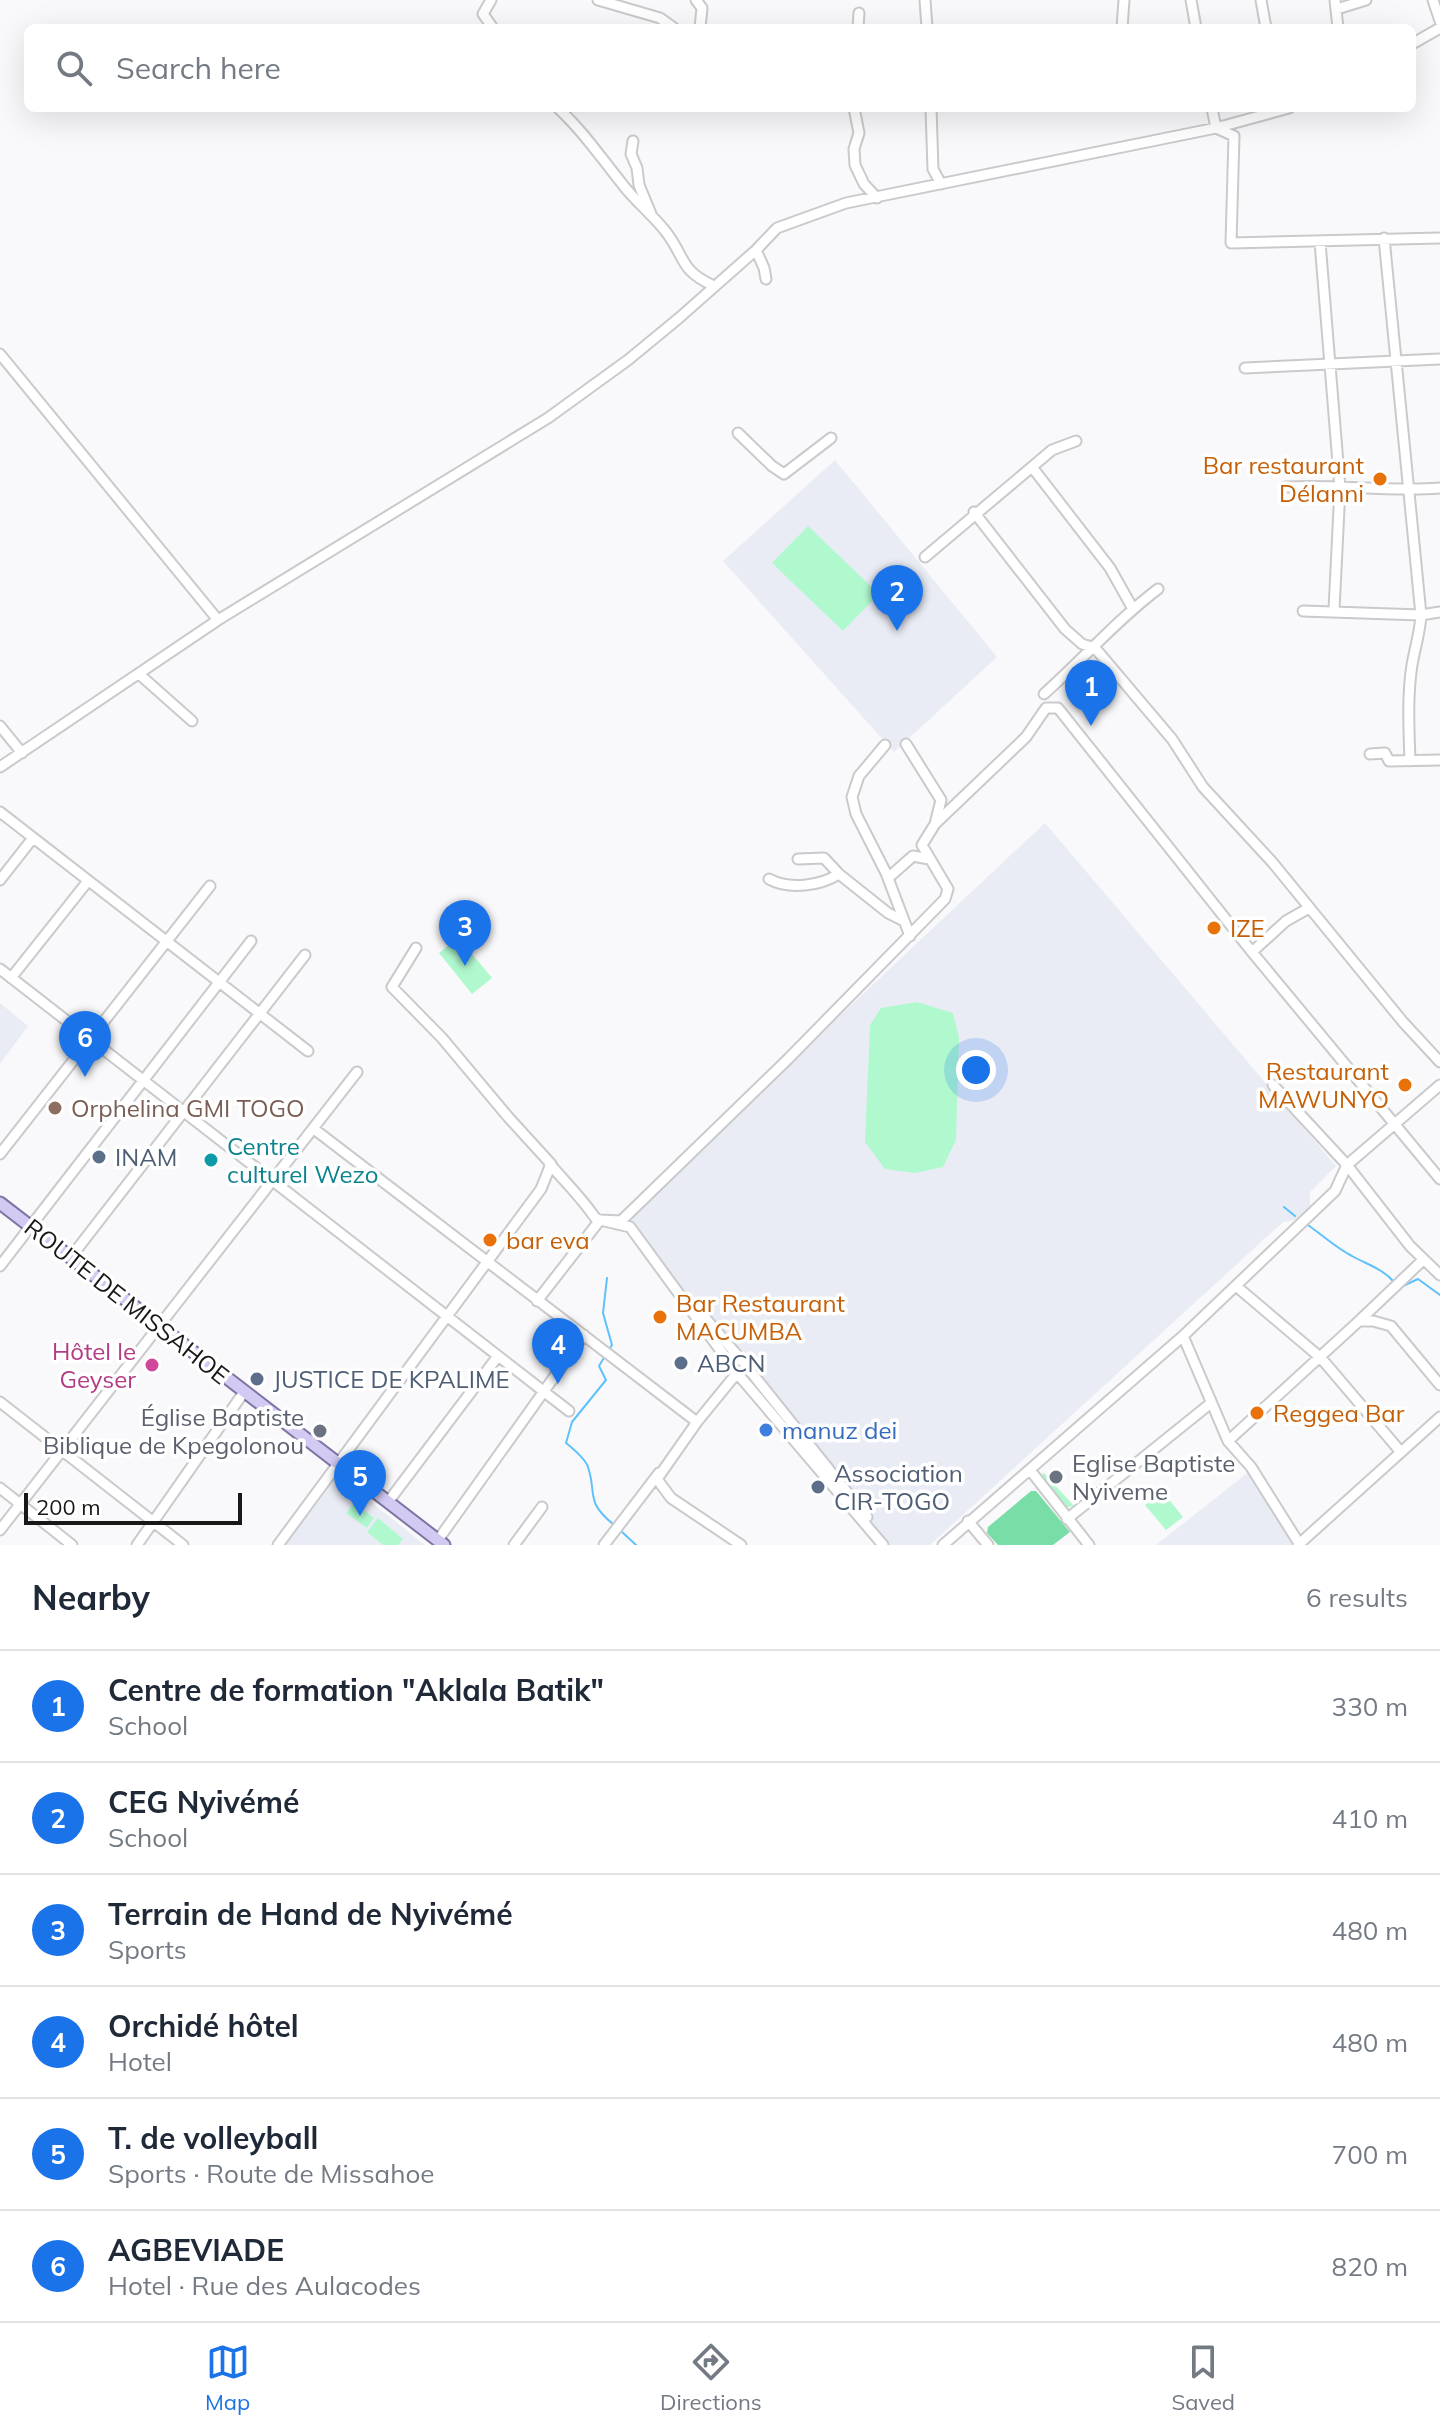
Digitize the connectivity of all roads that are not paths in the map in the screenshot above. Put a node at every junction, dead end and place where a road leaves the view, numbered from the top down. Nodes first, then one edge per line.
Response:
1 (491, 0) edge
2 (598, 0) edge
3 (696, 0) edge
4 (925, 0) edge
5 (1124, 0) edge
6 (1191, 0) edge
7 (1261, 0) edge
8 (1366, 0) edge
9 (1433, 0) edge
10 (1336, 4) edge
11 (859, 13) dead end
12 (1440, 21) edge
13 (490, 24) edge
14 (668, 24) edge
15 (700, 24) edge
16 (858, 24) edge
17 (927, 24) edge
18 (1122, 24) edge
19 (1195, 24) edge
20 (1265, 24) edge
21 (1338, 24) edge
22 (1440, 28) edge
23 (1416, 42) edge
24 (561, 112) edge
25 (848, 112) edge
26 (855, 112) edge
27 (931, 112) edge
28 (1213, 112) edge
29 (1274, 112) edge
30 (1216, 128) junction
31 (859, 133) junction
32 (633, 141) dead end
33 (941, 184) junction
34 (877, 198) junction
35 (654, 220) junction
36 (1384, 238) junction
37 (1440, 238) edge
38 (1320, 242) junction
39 (756, 250) junction
40 (766, 279) dead end
41 (714, 286) junction
42 (0, 354) edge
43 (1440, 359) edge
44 (1396, 361) junction
45 (1330, 365) junction
46 (1245, 368) dead end
47 (738, 433) dead end
48 (831, 438) dead end
49 (1076, 441) dead end
50 (1032, 467) junction
51 (1285, 487) dead end
52 (1340, 488) junction
53 (1440, 488) edge
54 (1410, 490) junction
55 (974, 512) junction
56 (925, 557) dead end
57 (1158, 589) dead end
58 (1133, 609) junction
59 (1334, 610) junction
60 (1303, 611) dead end
61 (1440, 612) edge
62 (1421, 615) junction
63 (218, 620) junction
64 (1095, 648) junction
65 (139, 674) junction
66 (1044, 694) dead end
67 (192, 721) dead end
68 (0, 726) edge
69 (906, 744) dead end
70 (885, 745) dead end
71 (22, 753) junction
72 (1370, 754) dead end
73 (1440, 760) edge
74 (1410, 761) junction
75 (0, 767) edge
76 (0, 812) edge
77 (935, 824) junction
78 (33, 838) junction
79 (798, 859) dead end
80 (929, 859) junction
81 (839, 874) junction
82 (888, 878) junction
83 (769, 879) dead end
84 (0, 880) edge
85 (88, 881) junction
86 (210, 886) dead end
87 (1309, 908) junction
88 (904, 921) junction
89 (910, 936) junction
90 (166, 941) junction
91 (251, 941) dead end
92 (416, 948) dead end
93 (1252, 952) junction
94 (305, 955) dead end
95 (0, 969) edge
96 (11, 978) junction
97 (219, 982) junction
98 (259, 1013) junction
99 (89, 1039) junction
100 (308, 1051) dead end
101 (458, 1052) dead end
102 (1440, 1062) edge
103 (357, 1072) dead end
104 (143, 1081) junction
105 (1273, 1085) dead end
106 (1440, 1085) edge
107 (183, 1112) junction
108 (1395, 1125) junction
109 (314, 1129) junction
110 (0, 1154) edge
111 (1347, 1165) junction
112 (1440, 1179) edge
113 (273, 1181) junction
114 (0, 1203) edge
115 (621, 1221) junction
116 (30, 1226) junction
117 (71, 1257) junction
118 (1423, 1260) junction
119 (487, 1262) junction
120 (0, 1266) edge
121 (1440, 1275) edge
122 (1236, 1286) junction
123 (537, 1301) junction
124 (447, 1316) junction
125 (1359, 1321) junction
126 (159, 1326) junction
127 (584, 1335) junction
128 (1183, 1336) junction
129 (498, 1356) junction
130 (1321, 1358) junction
131 (743, 1362) junction
132 (737, 1373) junction
133 (1440, 1385) edge
134 (244, 1392) junction
135 (544, 1392) junction
136 (0, 1402) edge
137 (1211, 1403) junction
138 (569, 1411) dead end
139 (1440, 1417) edge
140 (697, 1422) junction
141 (1228, 1441) junction
142 (62, 1451) junction
143 (1400, 1451) junction
144 (338, 1464) junction
145 (1030, 1470) junction
146 (0, 1488) edge
147 (388, 1502) junction
148 (20, 1504) junction
149 (680, 1506) dead end
150 (542, 1507) dead end
151 (1067, 1519) junction
152 (968, 1521) junction
153 (153, 1522) junction
154 (0, 1530) edge
155 (441, 1543) edge
156 (72, 1545) edge
157 (137, 1545) edge
158 (183, 1545) edge
159 (278, 1545) edge
160 (514, 1545) edge
161 (604, 1545) edge
162 (741, 1545) edge
163 (883, 1545) edge
164 (889, 1545) edge
165 (943, 1545) edge
166 (988, 1545) edge
167 (1089, 1545) edge
168 (1299, 1545) edge

1 - 13 street
2 - 14 street
3 - 15 street
4 - 17 street
5 - 18 street
6 - 19 street
7 - 20 street
8 - 10 street
9 - 12 street
10 - 21 street
11 - 16 street
22 - 23 street
24 - 35 street
25 - 31 street
26 - 31 street
27 - 33 street
28 - 30 street
29 - 30 street
30 - 33 street
30 - 38 street
31 - 34 street
32 - 35 street
33 - 34 street
34 - 39 street
35 - 41 street
36 - 37 street
36 - 38 street
36 - 44 street
38 - 45 street
39 - 40 street
39 - 41 street
41 - 63 street
42 - 63 street
43 - 44 street
44 - 45 street
44 - 54 street
45 - 46 street
45 - 52 street
47 - 48 street
49 - 50 street
50 - 55 street
50 - 58 street
51 - 52 street
52 - 54 street
52 - 59 street
53 - 54 street
54 - 62 street
55 - 56 street
55 - 64 street
57 - 58 street
58 - 64 street
59 - 60 street
59 - 62 street
61 - 62 street
62 - 74 street
63 - 65 street
64 - 66 street
64 - 87 street
65 - 67 street
65 - 71 street
68 - 71 street
69 - 77 street
70 - 82 street
71 - 75 street
72 - 74 street
73 - 74 street
76 - 78 street
77 - 80 street
77 - 93 street
78 - 84 street
78 - 85 street
79 - 81 street
80 - 82 street
80 - 89 street
81 - 83 street
81 - 88 street
82 - 88 street
85 - 90 street
85 - 96 street
86 - 90 street
87 - 93 street
87 - 102 street
88 - 89 street
89 - 115 street
90 - 97 street
90 - 99 street
91 - 97 street
92 - 119 street
93 - 108 street
94 - 98 street
95 - 96 street
96 - 99 street
97 - 98 street
97 - 104 street
98 - 100 street
98 - 107 street
99 - 104 street
99 - 110 street
101 - 132 street
103 - 109 street
104 - 107 street
104 - 116 street
105 - 111 street
106 - 108 street
107 - 113 street
107 - 117 street
108 - 111 street
108 - 112 street
109 - 113 street
109 - 119 street
111 - 118 street
111 - 122 street
113 - 124 street
113 - 126 street
114 - 116 main road, ROUTE DE MISSAHOE
115 - 123 street
115 - 131 street
116 - 117 main road, ROUTE DE MISSAHOE
116 - 120 street
117 - 126 main road, ROUTE DE MISSAHOE
118 - 121 street
118 - 125 street
119 - 123 street
119 - 124 street
122 - 128 street
122 - 130 street
123 - 127 street
124 - 129 street
124 - 144 street
125 - 130 street
125 - 133 street
126 - 134 main road, ROUTE DE MISSAHOE
126 - 142 street
127 - 135 street
127 - 140 street
128 - 137 street
128 - 145 street
129 - 135 street
129 - 147 street
130 - 141 street
130 - 143 street
131 - 140 street
131 - 164 street
132 - 140 street
132 - 163 street
134 - 144 main road, ROUTE DE MISSAHOE
134 - 153 street
135 - 138 street
135 - 155 street
136 - 142 street
137 - 141 street
137 - 151 street
139 - 143 street
140 - 161 street
140 - 162 street
141 - 168 street
142 - 148 street
142 - 153 street
143 - 168 street
144 - 147 main road, ROUTE DE MISSAHOE
144 - 159 street
145 - 151 street
145 - 152 street
146 - 148 street
147 - 155 main road, ROUTE DE MISSAHOE
148 - 154 street
148 - 156 street
149 - 162 street
150 - 160 street
151 - 167 street
152 - 165 street
152 - 166 street
153 - 157 street
153 - 158 street

